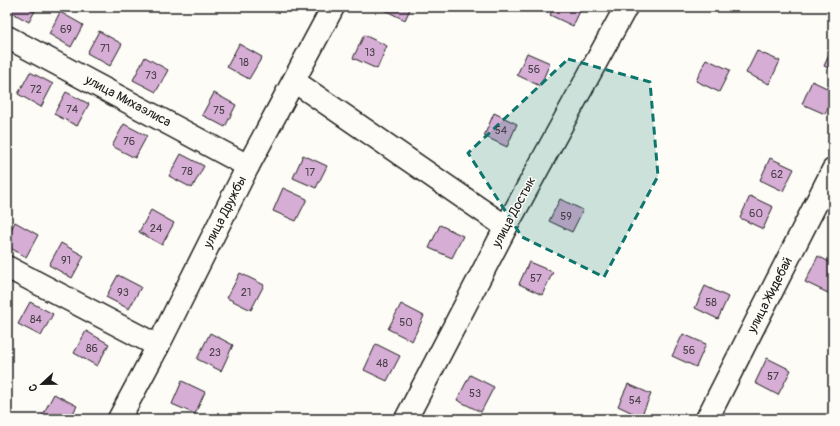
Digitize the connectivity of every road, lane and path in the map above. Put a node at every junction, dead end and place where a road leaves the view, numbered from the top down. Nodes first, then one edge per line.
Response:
1 (333, 7) edge
2 (626, 7) edge
3 (7, 36) edge
4 (294, 81) junction
5 (248, 166) junction
6 (833, 170) edge
7 (506, 227) junction
8 (7, 267) edge
9 (158, 346) junction
10 (119, 419) edge
11 (406, 419) edge
12 (707, 419) edge

1 - 4 street, улица Дружбы
2 - 7 street, улица Достык
3 - 5 street, улица Михаэлиса
4 - 5 street, улица Дружбы
4 - 7 street
5 - 9 street, улица Дружбы
6 - 12 street, улица Жидебай
7 - 11 street, улица Достык
8 - 9 street
9 - 10 street, улица Дружбы

